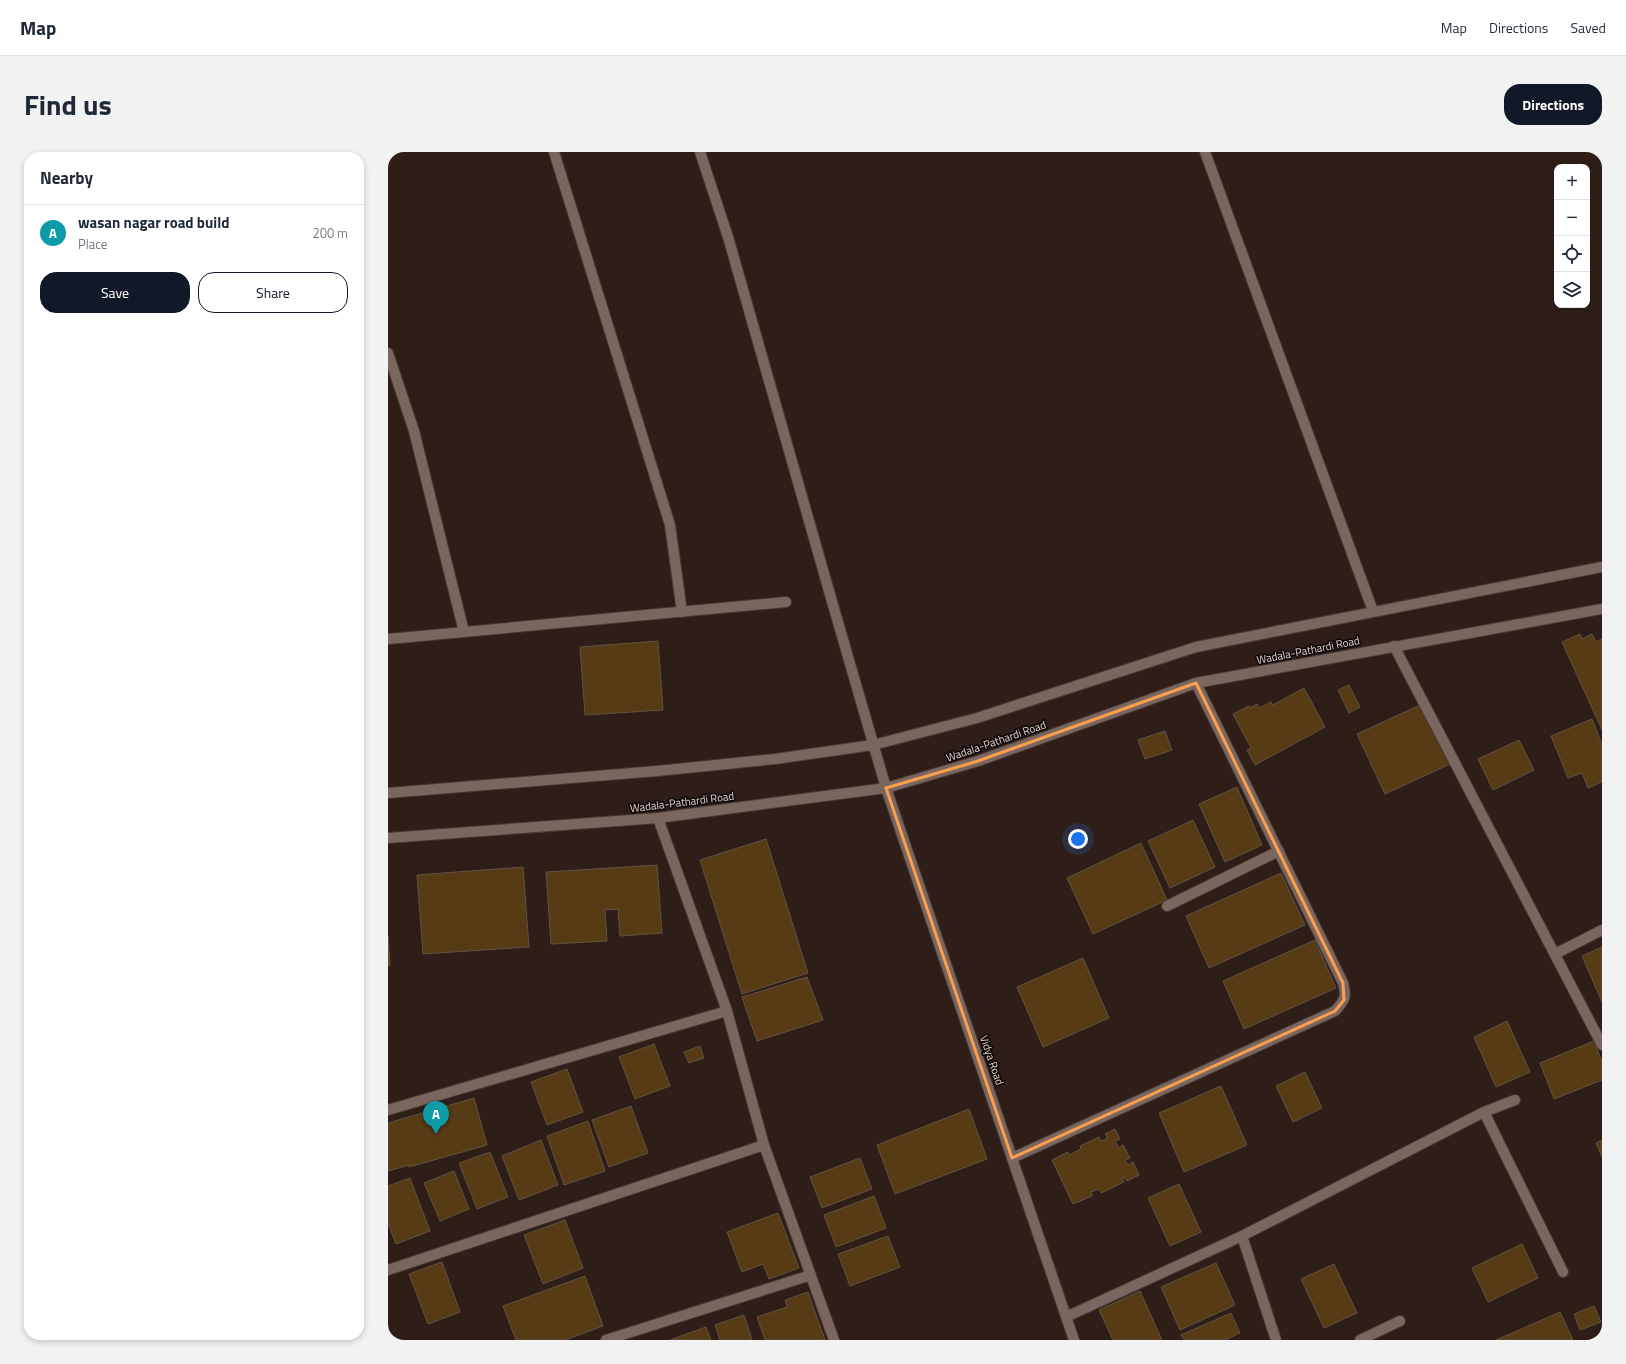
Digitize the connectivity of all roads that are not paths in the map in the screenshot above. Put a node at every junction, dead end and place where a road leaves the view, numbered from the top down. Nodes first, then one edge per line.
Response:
1 (554, 152) edge
2 (700, 152) edge
3 (1205, 152) edge
4 (388, 353) edge
5 (1602, 567) edge
6 (786, 602) dead end
7 (1602, 609) edge
8 (1373, 611) junction
9 (682, 612) junction
10 (464, 632) junction
11 (388, 639) edge
12 (1394, 646) junction
13 (1196, 683) junction
14 (873, 745) junction
15 (886, 788) junction
16 (388, 793) edge
17 (658, 818) junction
18 (388, 838) edge
19 (1279, 852) junction
20 (1167, 906) dead end
21 (1602, 930) edge
22 (1555, 954) junction
23 (727, 1011) junction
24 (1602, 1045) edge
25 (1515, 1100) dead end
26 (388, 1110) edge
27 (1484, 1112) junction
28 (764, 1145) junction
29 (1012, 1158) junction
30 (1242, 1236) junction
31 (388, 1270) edge
32 (1563, 1272) dead end
33 (811, 1275) junction
34 (1066, 1316) junction
35 (1400, 1321) dead end
36 (606, 1340) edge
37 (834, 1340) edge
38 (1074, 1340) edge
39 (1276, 1340) edge
40 (1360, 1340) edge

1 - 9 street
2 - 14 street, Vidya Road
3 - 8 street
4 - 10 street
5 - 8 street
6 - 9 street
7 - 12 street, Wadala-Pathardi Road
8 - 14 street
9 - 10 street
10 - 11 street
12 - 13 street, Wadala-Pathardi Road
12 - 22 street
13 - 15 street, Wadala-Pathardi Road
13 - 19 street
14 - 15 street, Vidya Road
14 - 16 street
15 - 17 street, Wadala-Pathardi Road
15 - 29 street, Vidya Road
17 - 18 street, Wadala-Pathardi Road
17 - 23 street
19 - 20 street
19 - 29 street
21 - 22 street
22 - 24 street
23 - 26 street
23 - 28 street
25 - 27 street
27 - 30 street
27 - 32 street
28 - 31 street
28 - 33 street
29 - 34 street, Vidya Road
30 - 34 street
30 - 39 street
33 - 36 street
33 - 37 street
34 - 38 street, Vidya Road
35 - 40 street

